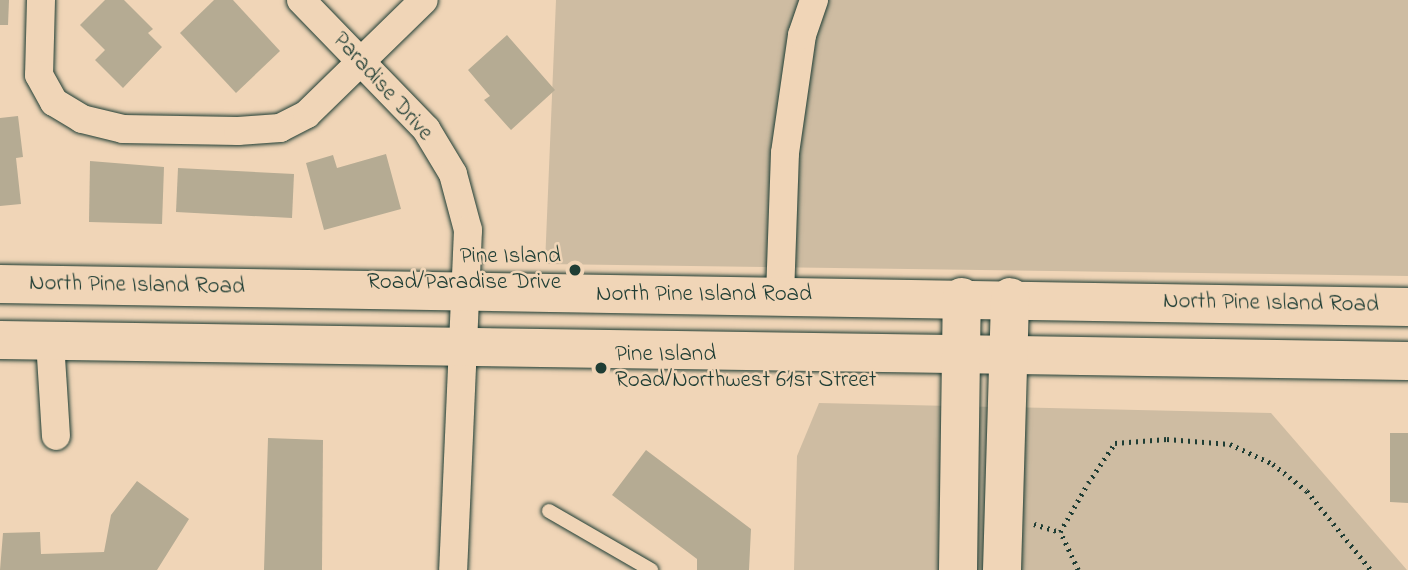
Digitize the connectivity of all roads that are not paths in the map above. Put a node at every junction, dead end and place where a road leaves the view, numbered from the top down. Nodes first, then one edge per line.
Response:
1 (41, 0) edge
2 (301, 0) edge
3 (424, 0) edge
4 (814, 0) edge
5 (360, 60) junction
6 (0, 284) edge
7 (465, 293) junction
8 (780, 296) junction
9 (962, 297) junction
10 (1010, 297) junction
11 (1408, 307) edge
12 (0, 340) edge
13 (50, 341) junction
14 (460, 346) junction
15 (961, 353) junction
16 (1008, 354) junction
17 (1408, 361) edge
18 (56, 436) dead end
19 (549, 511) dead end
20 (453, 570) edge
21 (651, 570) edge
22 (958, 570) edge
23 (1002, 570) edge

1 - 5 street
2 - 5 street, Paradise Drive
3 - 5 street
4 - 8 street
5 - 7 street, Paradise Drive
6 - 7 main road, North Pine Island Road
7 - 8 main road, North Pine Island Road
7 - 14 street, Paradise Drive
8 - 9 main road, North Pine Island Road
9 - 10 main road, North Pine Island Road
9 - 15 main road
10 - 11 main road, North Pine Island Road
10 - 16 main road
12 - 13 main road
13 - 14 main road
13 - 18 street
14 - 15 main road
14 - 20 street, Paradise Drive
15 - 16 main road
15 - 22 main road
16 - 17 main road
16 - 23 main road
19 - 21 lane

